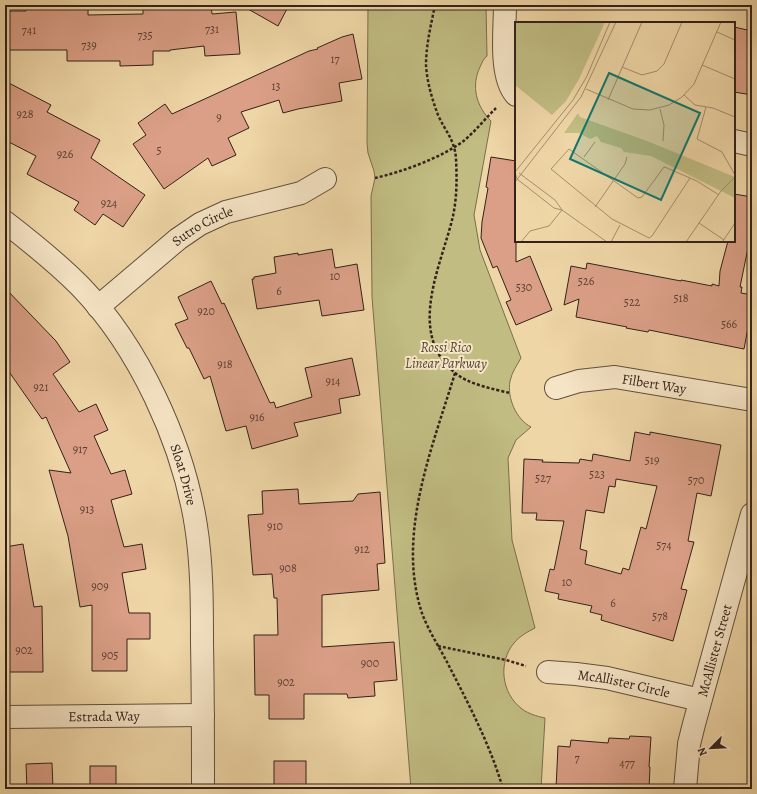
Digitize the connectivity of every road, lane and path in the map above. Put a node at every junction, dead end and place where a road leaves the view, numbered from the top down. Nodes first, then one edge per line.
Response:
1 (435, 5) edge
2 (504, 5) edge
3 (515, 93) edge
4 (487, 117) dead end
5 (735, 142) edge
6 (752, 144) edge
7 (455, 146) junction
8 (375, 178) dead end
9 (325, 179) dead end
10 (5, 222) edge
11 (98, 307) junction
12 (455, 373) junction
13 (556, 388) dead end
14 (510, 393) dead end
15 (752, 400) edge
16 (752, 514) edge
17 (438, 646) junction
18 (548, 672) joint
19 (700, 700) junction
20 (203, 715) junction
21 (5, 717) edge
22 (202, 789) edge
23 (503, 789) edge
24 (685, 789) edge

1 - 7 path
2 - 3 street
4 - 7 path
5 - 6 street
7 - 8 path
7 - 12 path
9 - 11 street, Sutro Circle
10 - 11 street, Sloat Drive
11 - 20 street, Sloat Drive
12 - 14 path
12 - 17 path
13 - 15 street, Filbert Way
16 - 19 street, McAllister Street
17 - 18 path
17 - 23 path
18 - 19 street, McAllister Circle
19 - 24 street, McAllister Street
20 - 21 street, Estrada Way
20 - 22 street, Sloat Drive

